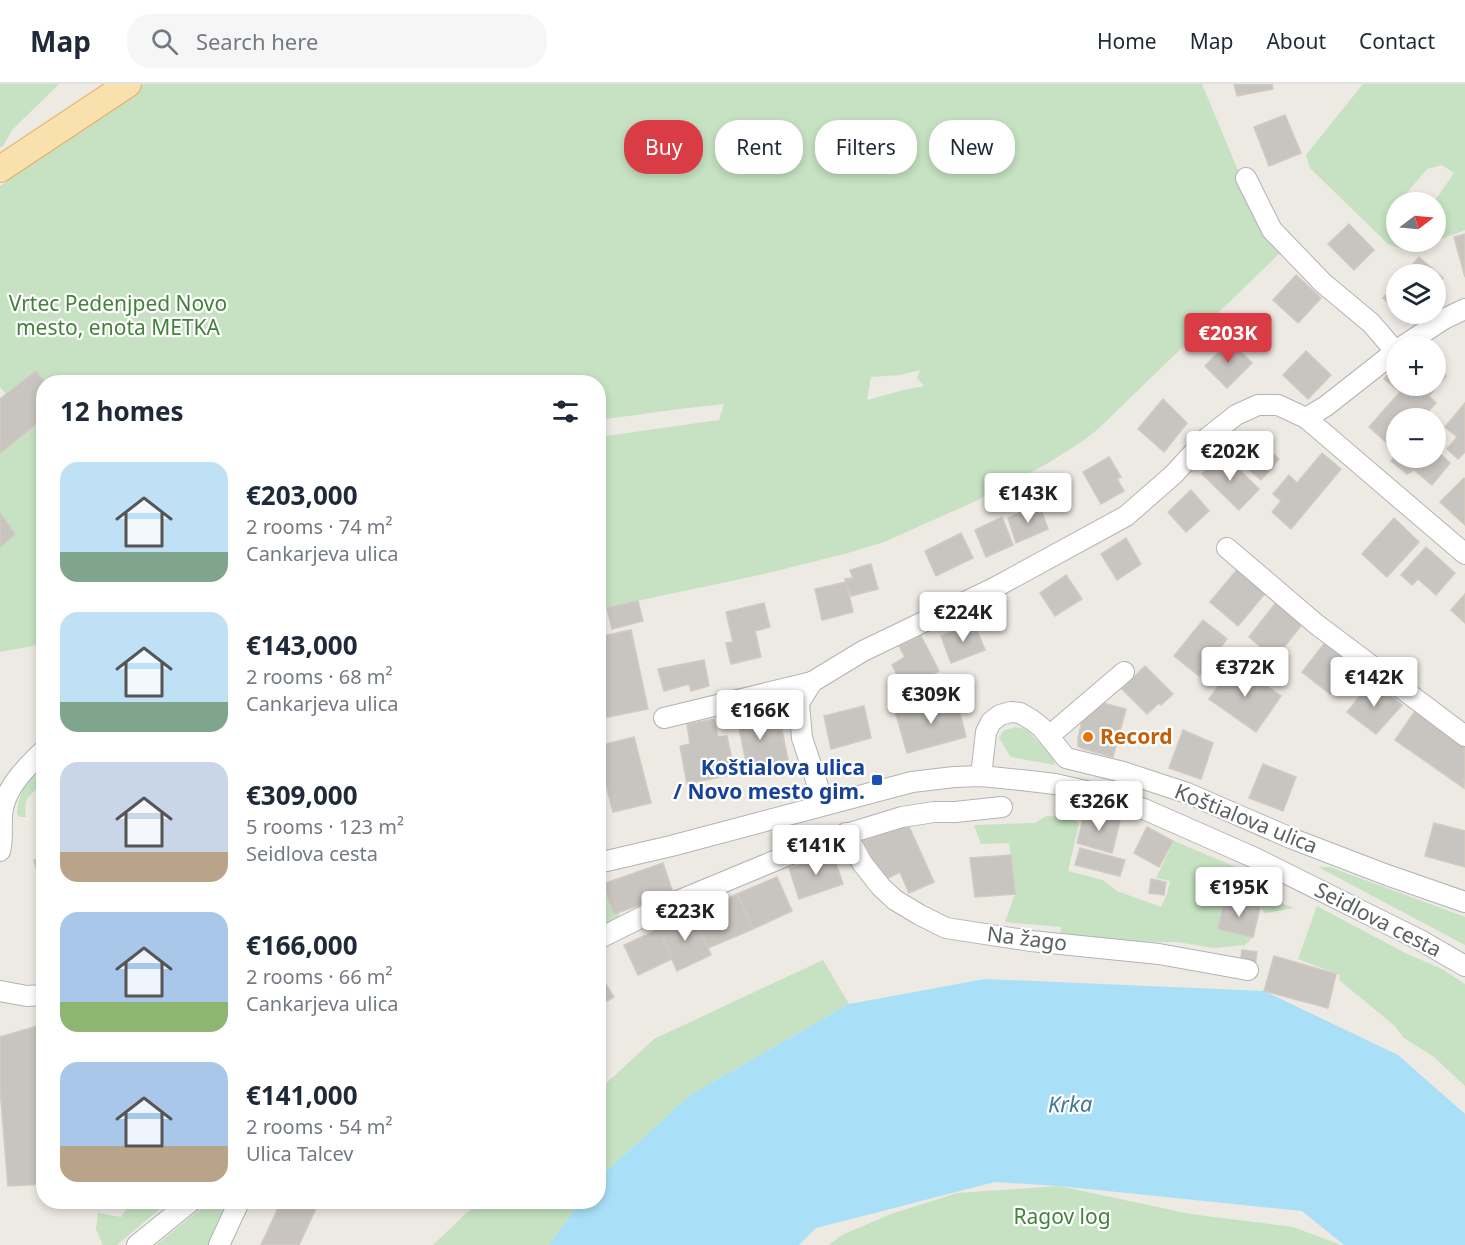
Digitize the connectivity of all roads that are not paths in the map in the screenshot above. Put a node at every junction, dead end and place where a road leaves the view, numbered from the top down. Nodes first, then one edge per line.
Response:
1 (128, 84) edge
2 (0, 169) edge
3 (1246, 178) dead end
4 (1465, 309) edge
5 (1418, 336) edge
6 (1386, 340) edge
7 (1386, 359) edge
8 (1306, 418) junction
9 (1227, 548) dead end
10 (1465, 554) edge
11 (1124, 672) dead end
12 (812, 682) junction
13 (664, 718) dead end
14 (1049, 736) junction
15 (1465, 736) edge
16 (36, 759) edge
17 (981, 776) junction
18 (823, 805) junction
19 (2, 806) edge
20 (1002, 807) dead end
21 (846, 833) junction
22 (0, 851) edge
23 (606, 861) edge
24 (1465, 902) edge
25 (606, 935) edge
26 (1465, 966) edge
27 (1248, 970) dead end
28 (0, 991) edge
29 (36, 995) edge
30 (181, 1209) edge
31 (236, 1209) edge
32 (137, 1245) edge
33 (219, 1245) edge

1 - 2 main road
3 - 6 street
4 - 5 street
7 - 8 street
8 - 10 street
8 - 12 street
9 - 15 street
11 - 14 street
12 - 13 street
12 - 18 street
14 - 17 street, Koštialova ulica
14 - 24 street, Koštialova ulica
16 - 19 street
17 - 18 street, Seidlova cesta
17 - 26 street, Seidlova cesta
18 - 23 street, Seidlova cesta
19 - 22 street
20 - 21 street
21 - 25 street
21 - 27 street, Na žago
28 - 29 street
30 - 32 street
31 - 33 street

